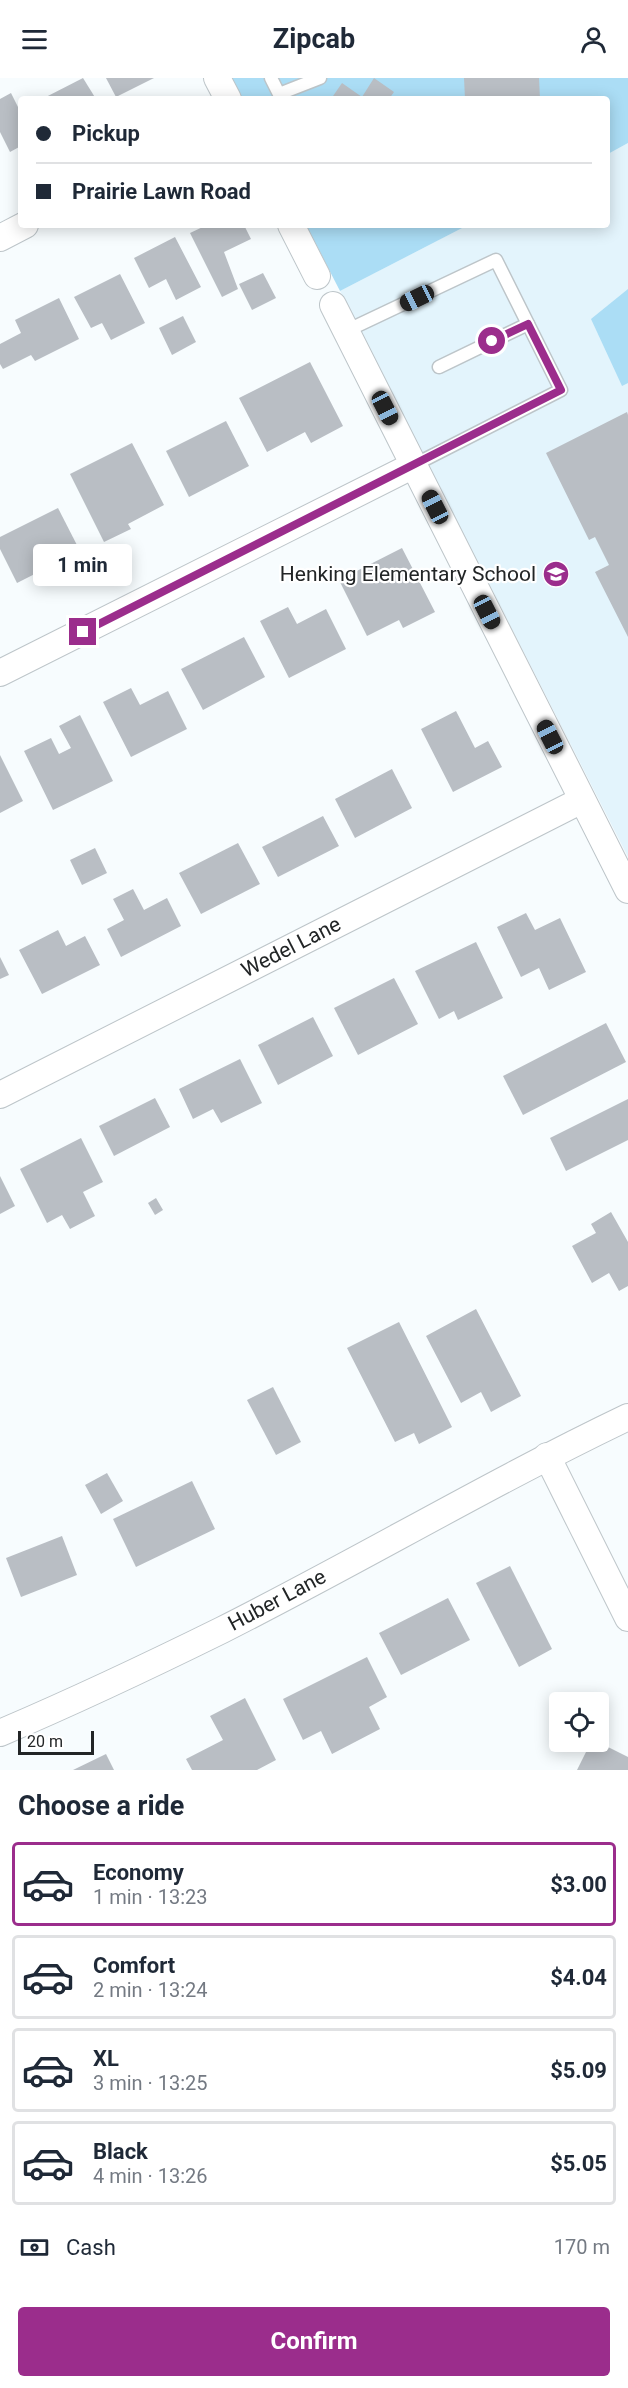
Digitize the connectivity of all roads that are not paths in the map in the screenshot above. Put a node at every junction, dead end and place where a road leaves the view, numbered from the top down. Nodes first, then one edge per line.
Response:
1 (217, 78) edge
2 (271, 78) edge
3 (320, 78) edge
4 (226, 96) edge
5 (19, 228) edge
6 (293, 228) edge
7 (0, 238) edge
8 (317, 276) dead end
9 (333, 305) dead end
10 (528, 324) junction
11 (346, 331) junction
12 (439, 368) dead end
13 (414, 465) junction
14 (0, 673) edge
15 (582, 800) junction
16 (628, 890) edge
17 (0, 1095) edge
18 (628, 1417) edge
19 (547, 1456) junction
20 (628, 1618) edge
21 (0, 1733) edge

1 - 4 street
2 - 3 lane
5 - 7 street
6 - 8 street
9 - 11 street
10 - 11 lane
10 - 12 lane
10 - 13 lane
11 - 13 street
13 - 14 street
13 - 15 street
15 - 16 street
15 - 17 street, Wedel Lane
18 - 19 street, Huber Lane
19 - 20 street
19 - 21 street, Huber Lane

